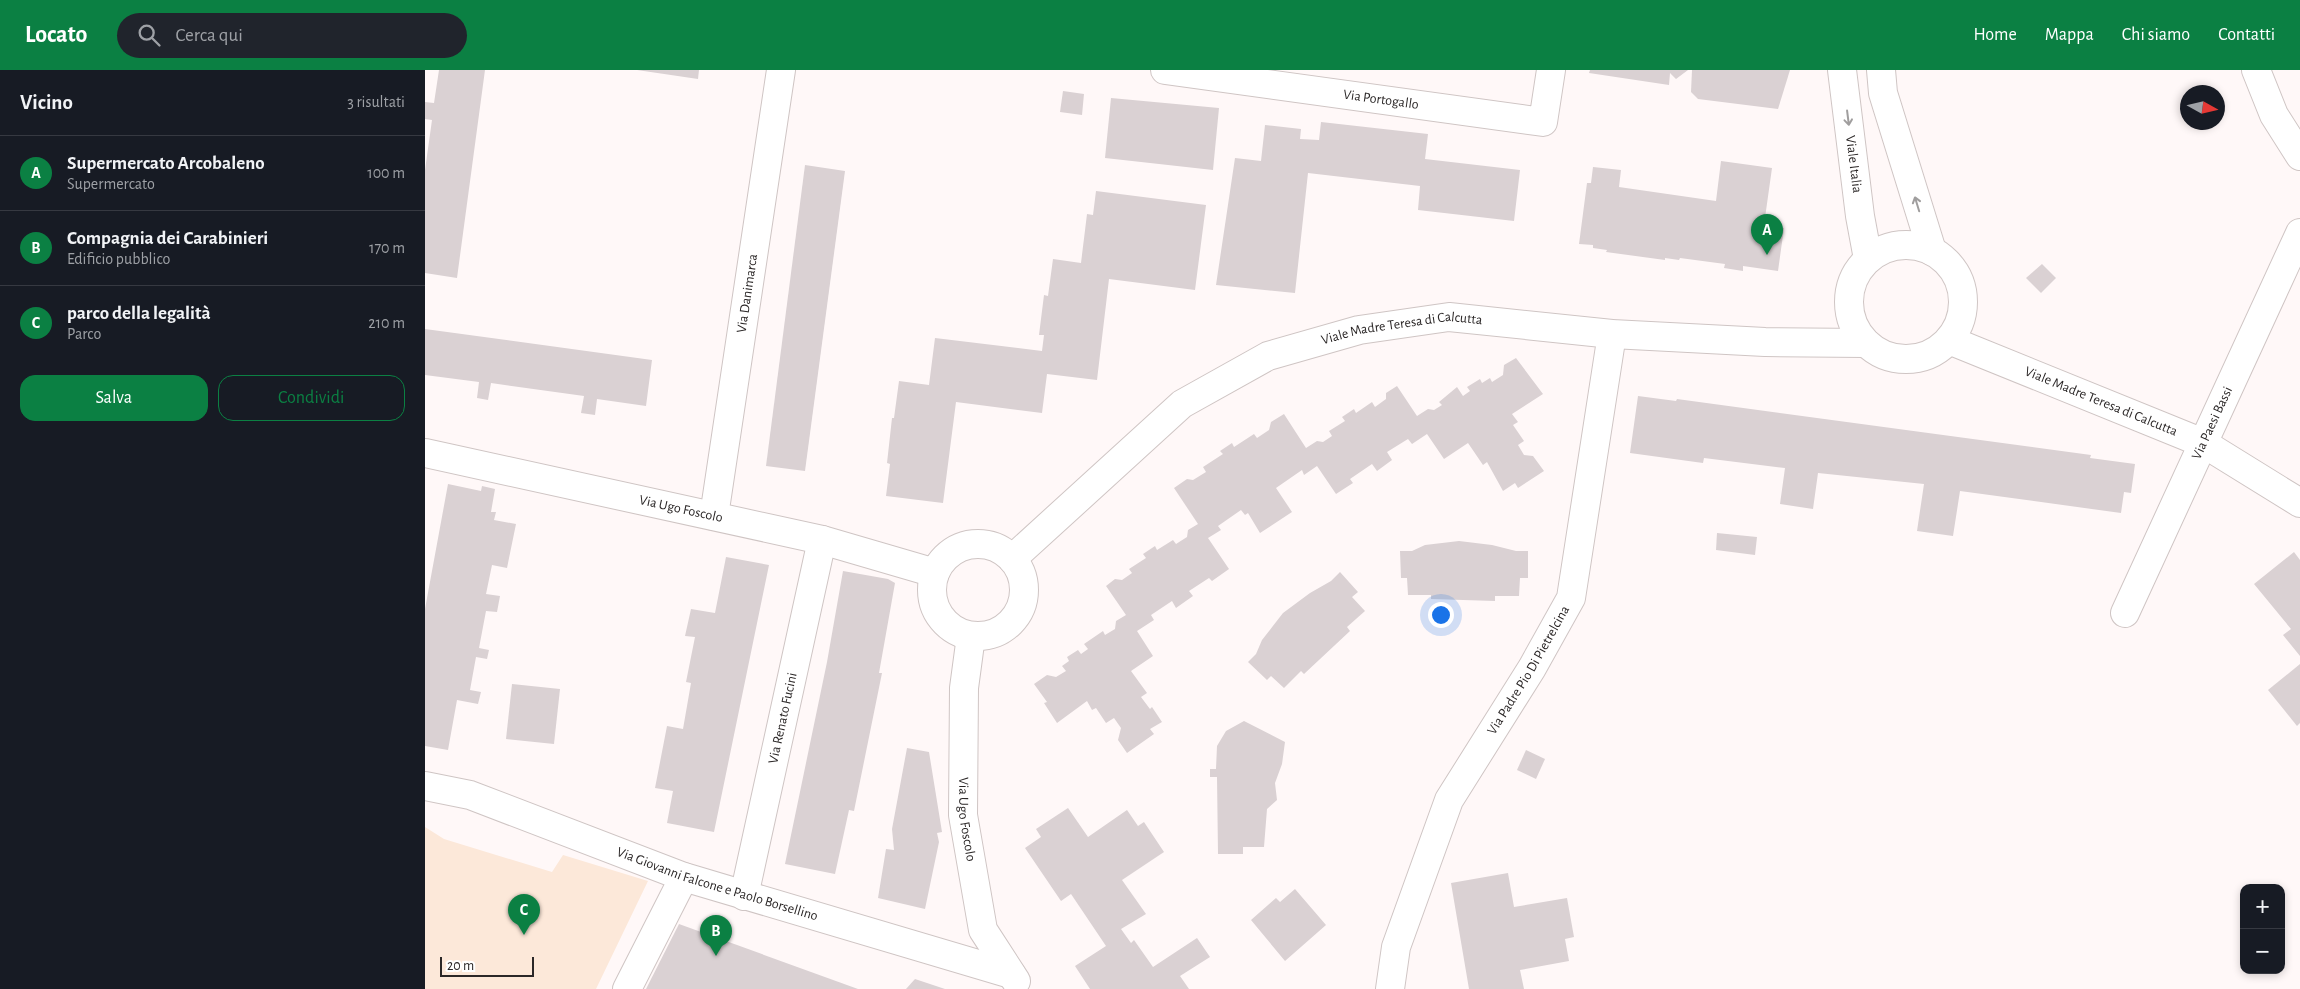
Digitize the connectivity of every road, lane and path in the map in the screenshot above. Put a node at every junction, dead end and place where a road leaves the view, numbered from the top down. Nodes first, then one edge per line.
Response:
1 (781, 70) edge
2 (1165, 70) edge
3 (1551, 70) edge
4 (1842, 70) edge
5 (1881, 70) edge
6 (2256, 70) edge
7 (2300, 156) edge
8 (2300, 233) edge
9 (1932, 250) junction
10 (1868, 259) junction
11 (1612, 334) junction
12 (1949, 340) junction
13 (1866, 343) junction
14 (2203, 443) junction
15 (426, 458) edge
16 (2300, 503) edge
17 (714, 516) junction
18 (822, 540) junction
19 (1012, 559) junction
20 (935, 573) junction
21 (2125, 613) dead end
22 (971, 636) junction
23 (425, 786) edge
24 (684, 877) junction
25 (744, 896) junction
26 (1016, 982) edge
27 (627, 989) edge
28 (1390, 989) edge

1 - 17 street, Via Danimarca
2 - 3 street, Via Portogallo
4 -> 10 street, Viale Italia
9 -> 5 street
6 - 7 street
8 - 14 street, Via Paesi Bassi
9 - 10 street
9 - 12 street
10 - 13 street
11 - 13 street, Viale Madre Teresa di Calcutta
11 - 19 street, Viale Madre Teresa di Calcutta
11 - 28 street, Via Padre Pio Di Pietrelcina
12 - 13 street
12 - 14 street, Viale Madre Teresa di Calcutta
14 - 16 street, Viale Madre Teresa di Calcutta
14 - 21 street, Via Paesi Bassi
15 - 17 street, Via Ugo Foscolo
17 - 18 street, Via Ugo Foscolo
18 - 20 street, Via Ugo Foscolo
18 - 25 street, Via Renato Fucini
19 - 20 street
19 - 22 street
20 - 22 street
22 - 26 street, Via Ugo Foscolo
23 - 24 street, Via Giovanni Falcone e Paolo Borsellino
24 - 25 street, Via Giovanni Falcone e Paolo Borsellino
24 - 27 street
25 - 26 street, Via Giovanni Falcone e Paolo Borsellino

